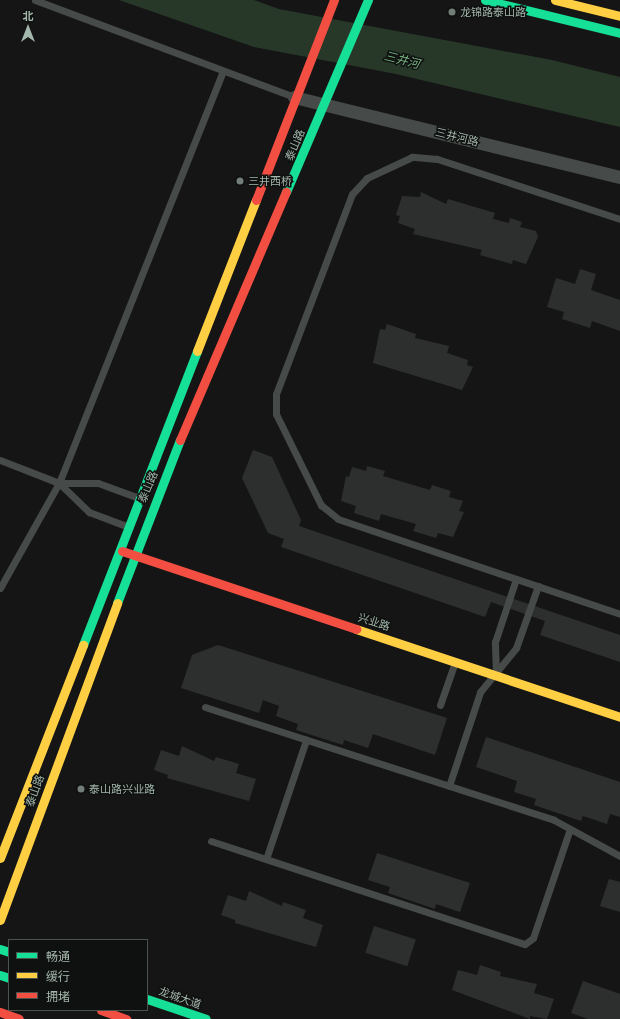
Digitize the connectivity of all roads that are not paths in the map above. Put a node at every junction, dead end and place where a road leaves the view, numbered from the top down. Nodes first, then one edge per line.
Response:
1 (35, 0) edge
2 (334, 0) edge
3 (368, 0) edge
4 (485, 0) edge
5 (555, 0) edge
6 (620, 16) edge
7 (620, 33) edge
8 (224, 71) junction
9 (294, 96) junction
10 (325, 106) junction
11 (620, 177) edge
12 (620, 220) edge
13 (0, 460) edge
14 (59, 483) junction
15 (139, 498) junction
16 (128, 527) junction
17 (120, 550) junction
18 (134, 555) junction
19 (516, 579) junction
20 (538, 586) junction
21 (0, 588) edge
22 (620, 614) edge
23 (455, 662) junction
24 (496, 676) junction
25 (440, 705) dead end
26 (205, 707) dead end
27 (620, 717) edge
28 (306, 740) junction
29 (449, 786) junction
30 (570, 829) junction
31 (212, 841) dead end
32 (620, 856) edge
33 (0, 858) edge
34 (266, 858) junction
35 (0, 920) edge
36 (148, 999) edge
37 (104, 1011) edge
38 (0, 1012) edge
39 (19, 1019) edge
40 (126, 1019) edge
41 (206, 1019) edge

1 - 8 lane
2 - 9 main road, 泰山路
3 - 10 main road, 泰山路
4 - 7 main road
5 - 6 main road
8 - 9 lane
8 - 14 lane
9 - 10 street, 三井河路
9 - 15 main road, 泰山路
10 - 11 street, 三井河路
10 - 18 main road, 泰山路
12 - 19 lane
13 - 14 lane
14 - 15 lane
14 - 16 lane
14 - 21 lane
15 - 16 main road, 泰山路
16 - 17 main road, 泰山路
17 - 18 main road, 兴业路
17 - 33 main road, 泰山路
18 - 23 main road, 兴业路
18 - 35 main road, 泰山路
19 - 20 lane
19 - 24 lane
20 - 22 lane
20 - 24 lane
23 - 24 main road, 兴业路
23 - 25 lane
24 - 27 main road, 兴业路
24 - 29 lane
26 - 28 lane
28 - 29 lane
28 - 34 lane
29 - 30 lane
30 - 32 lane
30 - 34 lane
31 - 34 lane
36 - 41 main road, 龙城大道
37 - 40 main road
38 - 39 main road

